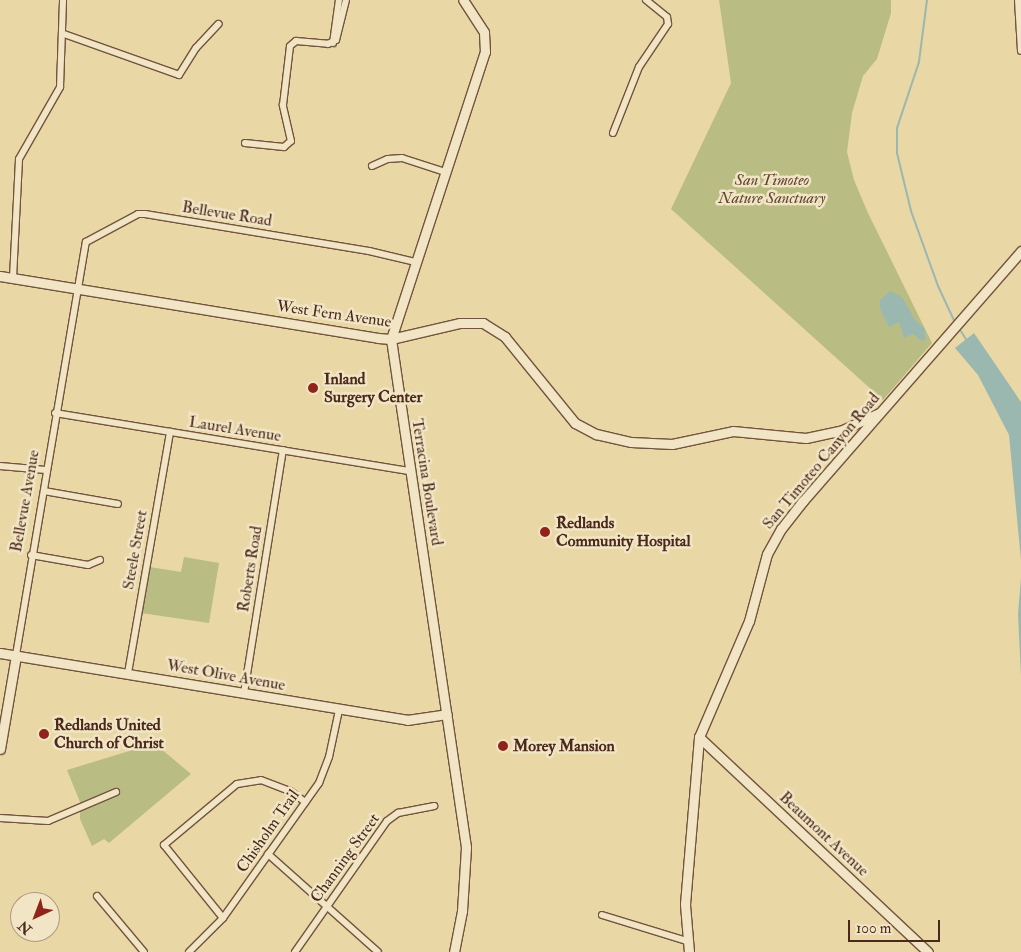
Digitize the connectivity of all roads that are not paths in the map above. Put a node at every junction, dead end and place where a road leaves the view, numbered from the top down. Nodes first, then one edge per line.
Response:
1 (63, 0) edge
2 (646, 0) edge
3 (1018, 0) edge
4 (467, 1) edge
5 (343, 2) edge
6 (218, 24) dead end
7 (64, 34) junction
8 (1021, 51) edge
9 (613, 133) dead end
10 (245, 143) dead end
11 (372, 166) dead end
12 (445, 172) junction
13 (1021, 251) edge
14 (1021, 259) edge
15 (415, 262) junction
16 (0, 276) edge
17 (13, 278) junction
18 (77, 288) junction
19 (975, 306) junction
20 (391, 339) junction
21 (879, 413) junction
22 (55, 414) junction
23 (170, 432) junction
24 (283, 450) junction
25 (0, 466) edge
26 (46, 470) junction
27 (410, 471) junction
28 (44, 491) junction
29 (118, 504) dead end
30 (31, 555) junction
31 (100, 560) dead end
32 (0, 653) edge
33 (16, 655) junction
34 (128, 673) junction
35 (244, 693) junction
36 (339, 710) junction
37 (447, 714) junction
38 (699, 737) junction
39 (0, 749) edge
40 (116, 792) dead end
41 (306, 802) junction
42 (434, 806) dead end
43 (0, 818) edge
44 (268, 854) junction
45 (97, 896) dead end
46 (327, 905) junction
47 (602, 915) dead end
48 (223, 918) junction
49 (688, 941) junction
50 (144, 952) edge
51 (189, 952) edge
52 (295, 952) edge
53 (378, 952) edge
54 (454, 952) edge
55 (689, 952) edge
56 (928, 952) edge

1 - 7 street
2 - 9 street
3 - 8 street
4 - 12 main road, Terracina Boulevard
5 - 10 street
6 - 7 street
7 - 17 street
11 - 12 street
12 - 15 main road, Terracina Boulevard
13 - 19 main road, San Timoteo Canyon Road
14 - 19 main road, San Timoteo Canyon Road
15 - 18 street, Bellevue Road
15 - 20 main road, Terracina Boulevard
16 - 17 main road, West Fern Avenue
17 - 18 main road, West Fern Avenue
18 - 20 main road, West Fern Avenue
18 - 22 street, Bellevue Avenue
19 - 21 main road, San Timoteo Canyon Road
20 - 21 main road, West Fern Avenue
20 - 27 main road, Terracina Boulevard
21 - 38 main road, San Timoteo Canyon Road
22 - 23 street, Laurel Avenue
22 - 26 street, Bellevue Avenue
23 - 24 street, Laurel Avenue
23 - 34 street, Steele Street
24 - 27 street, Laurel Avenue
24 - 35 street, Roberts Road
25 - 26 street
26 - 28 street, Bellevue Avenue
27 - 37 main road, Terracina Boulevard
28 - 29 street
28 - 30 street, Bellevue Avenue
30 - 31 street
30 - 33 street, Bellevue Avenue
32 - 33 main road, West Olive Avenue
33 - 34 main road, West Olive Avenue
33 - 39 main road, Bellevue Avenue
34 - 35 main road, West Olive Avenue
35 - 36 main road, West Olive Avenue
36 - 37 main road, West Olive Avenue
36 - 41 street, Chisholm Trail
37 - 54 main road, Terracina Boulevard
38 - 49 main road, San Timoteo Canyon Road
38 - 56 main road, Beaumont Avenue
40 - 43 street
41 - 44 street, Chisholm Trail
41 - 48 street
42 - 46 street, Channing Street
44 - 46 street
44 - 48 street, Chisholm Trail
45 - 50 street
46 - 52 street, Channing Street
46 - 53 street
47 - 49 street
48 - 51 street, Chisholm Trail
49 - 55 main road, San Timoteo Canyon Road

